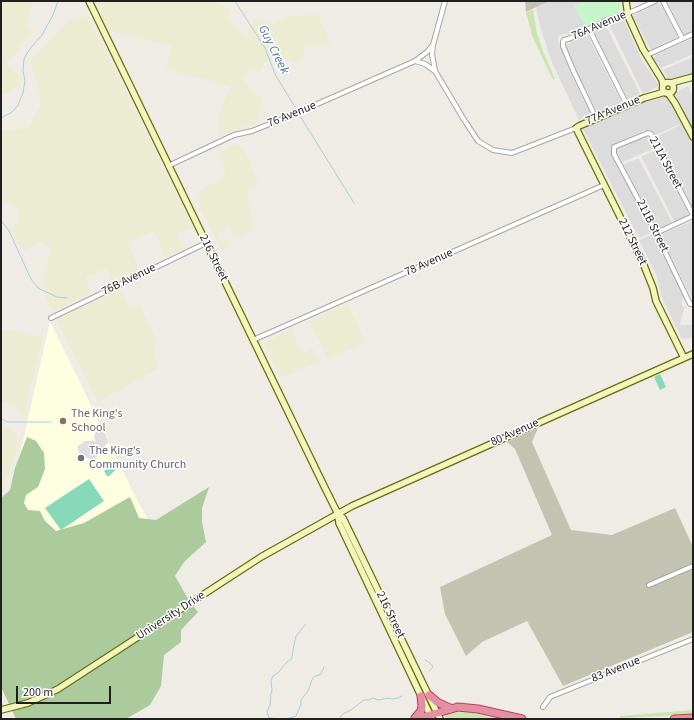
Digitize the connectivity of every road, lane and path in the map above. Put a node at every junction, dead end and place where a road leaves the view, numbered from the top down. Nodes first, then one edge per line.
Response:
1 (88, 1) edge
2 (445, 1) edge
3 (626, 1) edge
4 (655, 1) edge
5 (663, 1) edge
6 (627, 13) junction
7 (588, 29) junction
8 (693, 34) edge
9 (682, 38) junction
10 (433, 45) junction
11 (647, 55) junction
12 (415, 61) junction
13 (435, 71) junction
14 (693, 77) edge
15 (668, 88) junction
16 (626, 105) junction
17 (596, 118) junction
18 (576, 128) junction
19 (648, 133) joint
20 (693, 137) edge
21 (168, 166) junction
22 (604, 185) junction
23 (693, 216) edge
24 (656, 233) junction
25 (206, 243) junction
26 (691, 304) edge
27 (52, 318) dead end
28 (253, 340) junction
29 (693, 354) edge
30 (684, 358) junction
31 (338, 514) junction
32 (693, 566) edge
33 (649, 585) dead end
34 (693, 639) edge
35 (429, 695) junction
36 (421, 696) junction
37 (543, 707) dead end
38 (450, 708) junction
39 (1, 710) edge
40 (435, 716) edge
41 (693, 718) edge
42 (414, 719) edge
43 (522, 719) edge
44 (674, 719) edge

1 - 21 main road, 216 Street
2 - 10 street
3 - 6 main road
4 - 6 street, 76A Avenue
5 - 9 street
6 - 7 street, 76A Avenue
6 - 11 main road
7 - 16 street
7 - 17 street, 76A Avenue
8 - 9 street
9 - 11 street
10 - 12 street, 76 Avenue
10 - 13 street
11 - 15 main road
12 - 13 street
12 - 21 street, 76 Avenue
13 - 18 street
14 - 15 main road, 77A Avenue
15 - 16 main road, 77A Avenue
15 - 20 main road
16 - 17 main road, 77A Avenue
17 - 18 main road, 77A Avenue
18 - 22 main road, 212 Street
19 - 23 street, 211A Street
19 - 24 street, 211B Street
21 - 25 main road, 216 Street
22 - 28 street, 78 Avenue
22 - 30 main road, 212 Street
23 - 24 street
24 - 26 street, 211B Street
25 - 27 street, 76B Avenue
25 - 28 main road, 216 Street
28 - 31 main road, 216 Street
29 - 30 main road, 80 Avenue
30 - 31 main road, 80 Avenue
31 - 35 main road, 216 Street
31 - 36 main road, 216 Street
31 - 39 main road, University Drive
32 - 33 street
34 - 37 street, 83 Avenue
35 - 38 highway
35 - 40 main road, 216 Street
36 - 40 main road, 216 Street
36 - 42 highway
38 - 40 highway
38 - 43 highway
40 - 42 highway
41 - 44 highway

